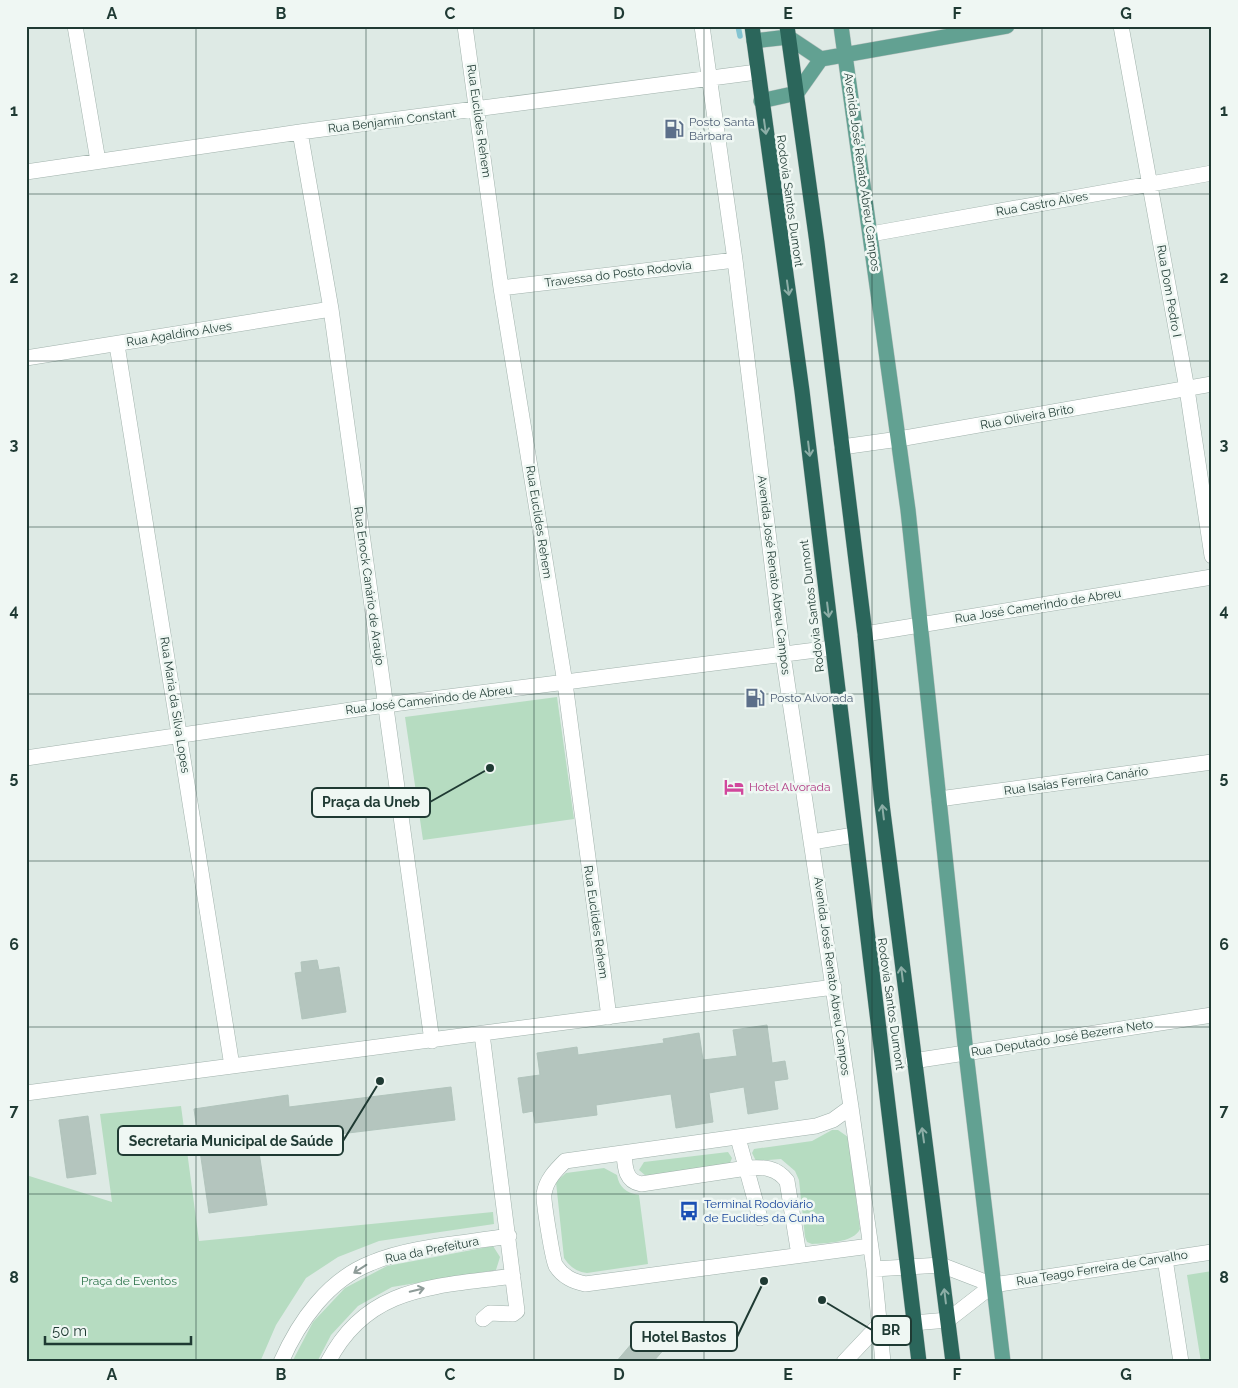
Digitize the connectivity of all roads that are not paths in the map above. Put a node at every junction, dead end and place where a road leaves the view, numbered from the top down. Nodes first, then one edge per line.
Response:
1 (75, 26) edge
2 (466, 26) edge
3 (702, 26) edge
4 (841, 26) edge
5 (1007, 26) edge
6 (1121, 26) edge
7 (787, 32) edge
8 (753, 34) edge
9 (845, 55) junction
10 (821, 60) junction
11 (757, 72) junction
12 (709, 78) junction
13 (797, 93) junction
14 (761, 101) junction
15 (478, 110) junction
16 (300, 132) junction
17 (98, 161) junction
18 (26, 172) edge
19 (1212, 173) edge
20 (1150, 184) junction
21 (871, 234) junction
22 (735, 260) junction
23 (501, 288) junction
24 (331, 309) junction
25 (117, 345) junction
26 (26, 358) edge
27 (1212, 384) edge
28 (1187, 389) junction
29 (899, 439) junction
30 (842, 446) junction
31 (1212, 556) edge
32 (1212, 578) edge
33 (920, 626) junction
34 (864, 634) junction
35 (832, 648) junction
36 (783, 655) junction
37 (565, 683) junction
38 (385, 705) junction
39 (180, 734) junction
40 (26, 758) edge
41 (1212, 762) edge
42 (939, 799) junction
43 (854, 835) junction
44 (812, 842) junction
45 (834, 987) junction
46 (1212, 1015) edge
47 (609, 1017) junction
48 (482, 1034) junction
49 (432, 1041) junction
50 (966, 1053) junction
51 (913, 1060) junction
52 (232, 1066) junction
53 (26, 1093) edge
54 (851, 1108) junction
55 (738, 1138) junction
56 (624, 1154) junction
57 (747, 1168) junction
58 (760, 1218) dead end
59 (509, 1236) junction
60 (870, 1246) junction
61 (1212, 1252) edge
62 (800, 1255) junction
63 (1165, 1259) junction
64 (941, 1265) junction
65 (907, 1268) junction
66 (874, 1269) junction
67 (513, 1276) junction
68 (993, 1285) junction
69 (483, 1319) dead end
70 (948, 1320) junction
71 (914, 1322) junction
72 (878, 1326) junction
73 (282, 1362) edge
74 (328, 1362) edge
75 (844, 1362) edge
76 (883, 1362) edge
77 (919, 1362) edge
78 (953, 1362) edge
79 (1003, 1362) edge
80 (1181, 1362) edge

1 - 17 street
2 - 15 street, Rua Euclides Rehem
3 - 12 street, Avenida José Renato Abreu Campos
4 - 9 main road, Avenida José Renato Abreu Campos
5 - 9 main road
6 - 20 street, Rua Dom Pedro I
7 - 8 main road
7 - 10 main road
7 - 13 highway, Rodovia Santos Dumont
8 - 11 highway, Rodovia Santos Dumont
9 - 10 main road
9 - 21 main road, Avenida José Renato Abreu Campos
10 - 13 main road
11 - 12 street, Rua Benjamin Constant
11 - 14 highway, Rodovia Santos Dumont
12 - 15 street, Rua Benjamin Constant
12 - 22 street, Avenida José Renato Abreu Campos
13 - 14 main road
13 - 30 highway, Rodovia Santos Dumont
14 -> 35 highway, Rodovia Santos Dumont
15 - 16 street, Rua Benjamin Constant
15 - 23 street, Rua Euclides Rehem
16 - 17 street, Rua Benjamin Constant
16 - 24 street, Rua Enock Canário de Araujo
17 - 18 street, Rua Benjamin Constant
19 - 20 street, Rua Castro Alves
20 - 21 street, Rua Castro Alves
20 - 28 street, Rua Dom Pedro I
21 - 29 main road, Avenida José Renato Abreu Campos
22 - 23 street, Travessa do Posto Rodovia
22 - 36 street, Avenida José Renato Abreu Campos
23 - 37 street, Rua Euclides Rehem
24 - 25 street, Rua Agaldino Alves
24 - 38 street, Rua Enock Canário de Araujo
25 - 26 street, Rua Agaldino Alves
25 - 39 street, Rua Maria da Silva Lopes
27 - 28 street, Rua Oliveira Brito
28 - 29 street, Rua Oliveira Brito
28 - 31 street, Rua Dom Pedro I
29 - 30 street, Rua Oliveira Brito
29 - 33 main road, Avenida José Renato Abreu Campos
30 - 34 highway, Rodovia Santos Dumont
32 - 33 street, Rua José Camerindo de Abreu
33 - 34 street, Rua José Camerindo de Abreu
33 - 42 main road, Avenida José Renato Abreu Campos
51 -> 34 highway, Rodovia Santos Dumont
35 - 36 street, Rua José Camerindo de Abreu
35 - 43 highway, Rodovia Santos Dumont
36 - 37 street, Rua José Camerindo de Abreu
36 - 44 street, Avenida José Renato Abreu Campos
37 - 38 street, Rua José Camerindo de Abreu
37 - 47 street, Rua Euclides Rehem
38 - 39 street, Rua José Camerindo de Abreu
38 - 49 street, Rua Enock Canário de Araujo
39 - 40 street, Rua José Camerindo de Abreu
39 - 52 street, Rua Maria da Silva Lopes
41 - 42 street, Rua Isaias Ferreira Canário
42 - 50 main road, Avenida José Renato Abreu Campos
43 - 44 street
43 - 65 highway, Rodovia Santos Dumont
44 - 45 street, Avenida José Renato Abreu Campos
45 - 47 street
45 - 54 street, Avenida José Renato Abreu Campos
46 - 50 street, Rua Deputado José Bezerra Neto
47 - 48 street
48 - 49 street
48 - 59 street
49 - 52 street
50 - 51 street, Rua Deputado José Bezerra Neto
50 - 68 main road, Avenida José Renato Abreu Campos
64 -> 51 highway, Rodovia Santos Dumont
52 - 53 street
54 - 55 street
54 - 60 street, Avenida José Renato Abreu Campos
55 - 56 street
55 - 57 street
56 - 57 street
56 - 62 street
57 - 58 street
57 - 62 street
59 - 67 street
59 -> 73 street, Rua da Prefeitura
60 - 62 street
60 - 66 street, Avenida José Renato Abreu Campos
61 - 63 street, Rua Teago Ferreira de Carvalho
63 - 68 street, Rua Teago Ferreira de Carvalho
63 - 80 street
64 - 65 street
64 - 68 street
70 -> 64 highway, Rodovia Santos Dumont
65 - 66 street
65 - 71 highway, Rodovia Santos Dumont
66 - 72 street, Avenida José Renato Abreu Campos
67 - 69 street
74 -> 67 street
68 - 70 street
68 - 79 main road, Avenida José Renato Abreu Campos
70 - 71 street
70 - 78 highway, Rodovia Santos Dumont
71 - 72 street
71 - 77 highway, Rodovia Santos Dumont
72 - 75 street
72 - 76 street, Avenida José Renato Abreu Campos

